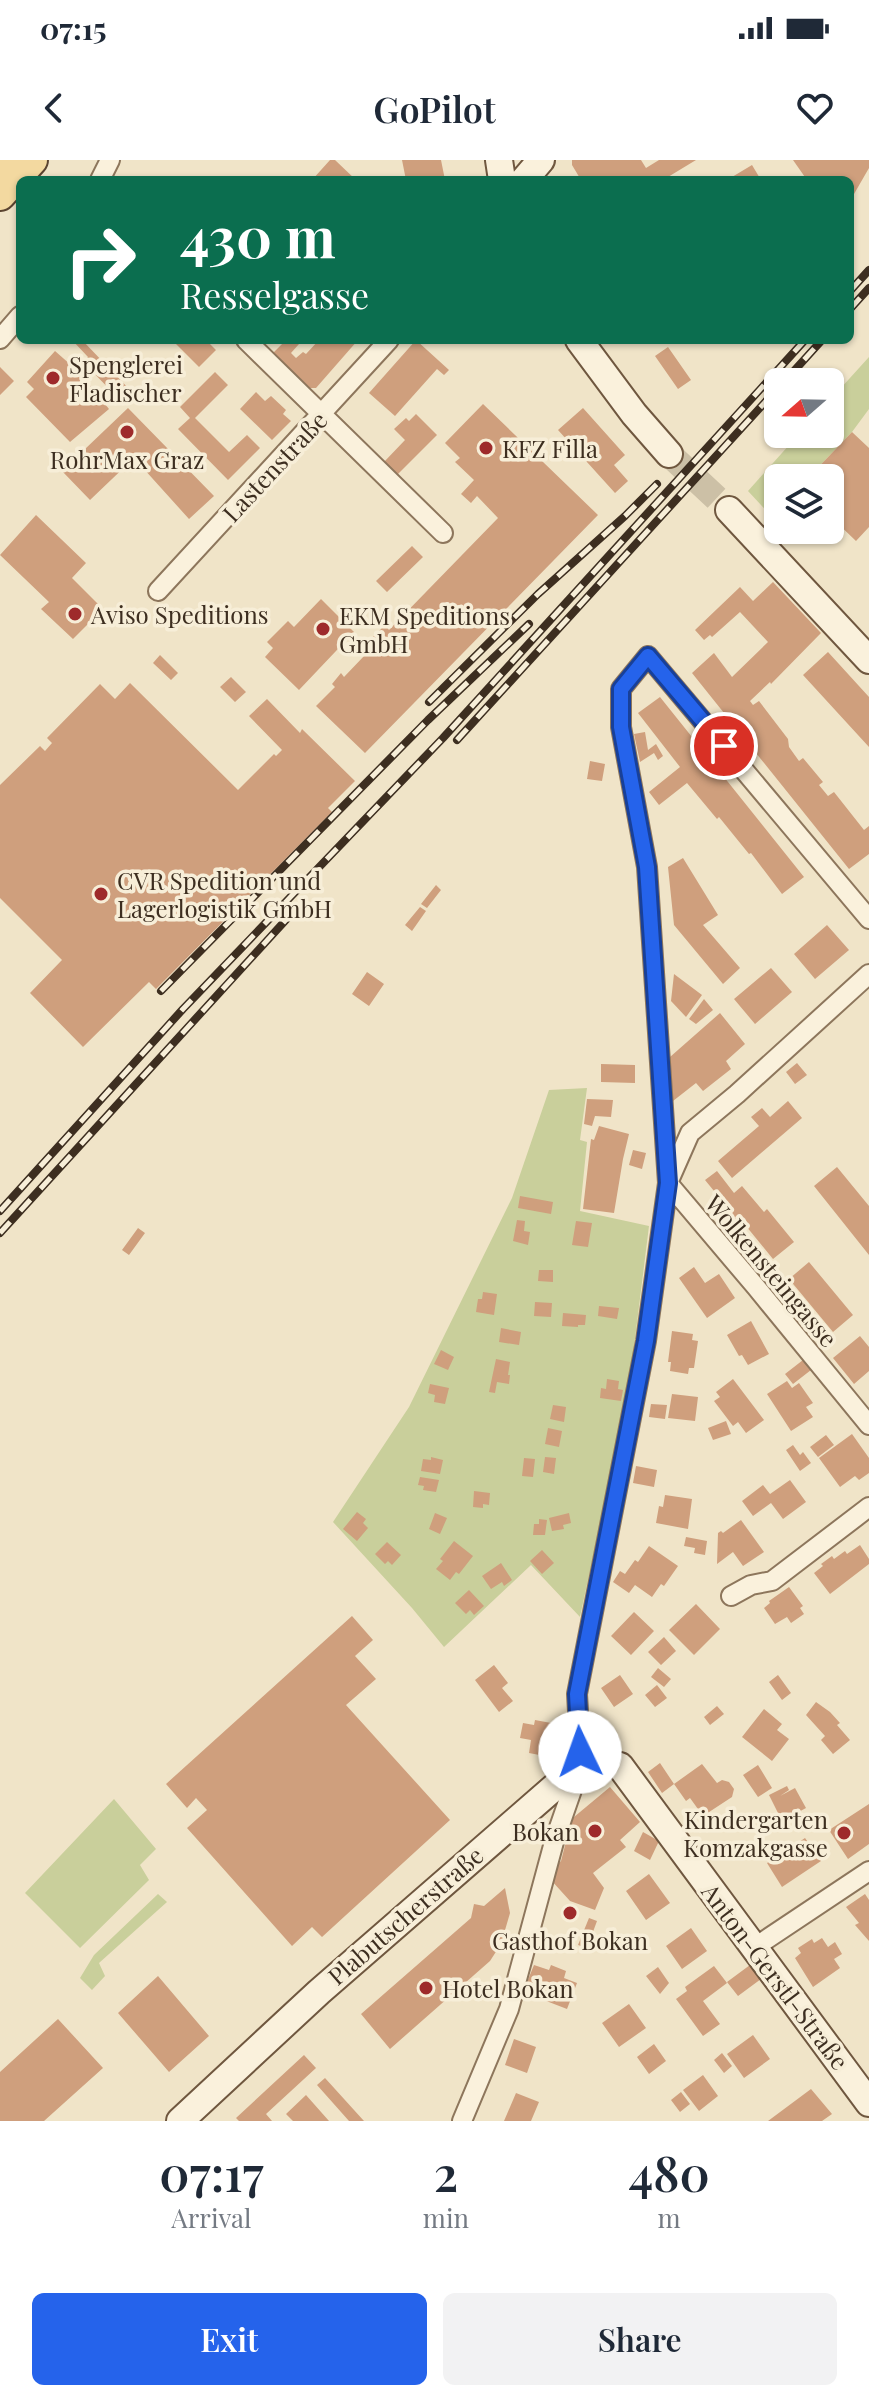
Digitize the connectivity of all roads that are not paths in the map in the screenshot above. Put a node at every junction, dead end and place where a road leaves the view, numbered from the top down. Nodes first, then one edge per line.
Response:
1 (32, 160) edge
2 (541, 160) edge
3 (17, 176) edge
4 (527, 176) edge
5 (16, 178) edge
6 (0, 195) edge
7 (16, 321) edge
8 (0, 339) edge
9 (250, 344) edge
10 (385, 344) edge
11 (582, 344) edge
12 (322, 414) junction
13 (669, 454) tunnel mouth
14 (729, 510) tunnel mouth
15 (443, 533) dead end
16 (158, 591) dead end
17 (869, 660) edge
18 (869, 919) edge
19 (869, 974) edge
20 (668, 1183) junction
21 (869, 1425) edge
22 (869, 1507) edge
23 (731, 1596) dead end
24 (581, 1764) junction
25 (869, 1871) edge
26 (755, 1947) junction
27 (869, 2103) edge
28 (180, 2121) edge
29 (462, 2121) edge

1 - 3 main road
2 - 4 street
5 - 6 main road
7 - 8 street
9 - 12 street
10 - 12 street, Lastenstraße
11 - 13 street
12 - 15 street
12 - 16 street, Lastenstraße
14 - 17 street
18 - 20 street
19 - 20 street
20 - 21 street, Wolkensteingasse
20 - 24 street
22 - 23 street
24 - 26 street, Anton-Gerstl-Straße
24 - 28 street, Plabutscherstraße
24 - 29 street
25 - 26 street
26 - 27 street, Anton-Gerstl-Straße

